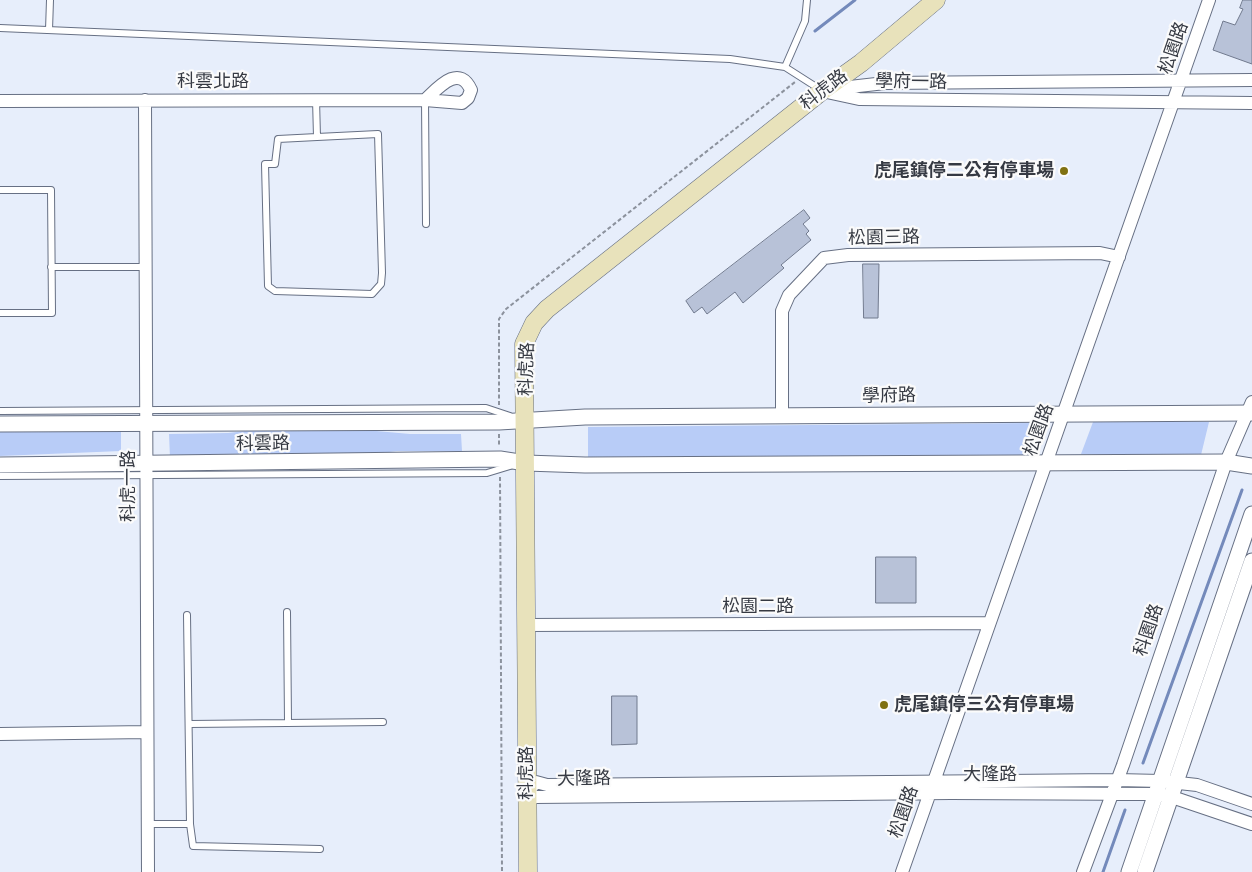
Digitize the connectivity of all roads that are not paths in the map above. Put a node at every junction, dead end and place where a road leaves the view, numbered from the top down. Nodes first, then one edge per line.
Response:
1 (50, 0) edge
2 (806, 0) edge
3 (936, 0) edge
4 (1209, 0) edge
5 (0, 28) edge
6 (49, 30) junction
7 (785, 67) junction
8 (1181, 80) junction
9 (1252, 80) edge
10 (822, 90) junction
11 (316, 99) junction
12 (146, 100) junction
13 (426, 100) joint
14 (0, 101) edge
15 (1252, 103) edge
16 (1173, 104) junction
17 (317, 137) junction
18 (0, 190) edge
19 (426, 224) dead end
20 (1119, 257) junction
21 (146, 266) junction
22 (51, 267) junction
23 (0, 313) edge
24 (1251, 409) edge
25 (0, 411) edge
26 (1064, 414) junction
27 (782, 416) junction
28 (146, 418) junction
29 (526, 421) junction
30 (0, 424) edge
31 (1226, 462) junction
32 (526, 463) junction
33 (1046, 463) junction
34 (0, 465) edge
35 (1252, 466) edge
36 (147, 469) junction
37 (0, 476) edge
38 (1252, 514) edge
39 (1252, 561) edge
40 (287, 612) dead end
41 (187, 615) dead end
42 (989, 624) junction
43 (527, 625) junction
44 (288, 722) junction
45 (383, 722) dead end
46 (190, 724) junction
47 (147, 732) junction
48 (0, 734) edge
49 (1117, 780) junction
50 (931, 788) junction
51 (1167, 788) junction
52 (527, 793) junction
53 (1111, 794) junction
54 (1252, 804) edge
55 (148, 824) junction
56 (190, 824) junction
57 (1252, 824) edge
58 (320, 850) dead end
59 (148, 872) edge
60 (528, 872) edge
61 (902, 872) edge
62 (1083, 872) edge
63 (1129, 872) edge
64 (1145, 872) edge

1 - 6 lane
2 - 7 lane
3 - 10 main road, 科虎路
4 - 8 street, 松園路
5 - 6 lane
6 - 7 lane
7 - 10 lane
8 - 9 street, 學府一路
8 - 10 street, 學府一路
8 - 16 street, 松園路
10 - 16 street, 學府一路
10 - 29 main road, 科虎路
11 - 12 street, 科雲北路
11 - 13 street, 科雲北路
11 - 17 lane
12 - 14 street, 科雲北路
12 - 21 street, 科虎一路
13 - 19 lane
15 - 16 street, 學府一路
16 - 20 street, 松園路
17 - 17 lane
18 - 22 lane
20 - 26 street, 松園路
20 - 27 street, 松園三路
21 - 22 lane
21 - 28 street, 科虎一路
22 - 23 lane
24 - 26 street, 學府路
24 - 31 street, 科園路
25 - 28 lane
26 - 27 street, 學府路
26 - 33 street, 松園路
27 - 29 street, 學府路
28 - 29 street, 科雲路
28 - 30 street, 科雲路
28 - 36 street, 科虎一路
29 - 32 main road, 科虎路
31 - 33 street
31 - 35 street
31 - 49 street, 科園路
32 - 33 street
32 - 36 street, 科雲路
32 - 43 main road, 科虎路
33 - 42 street, 松園路
34 - 36 street, 科雲路
36 - 37 lane
36 - 47 street, 科虎一路
38 - 51 street
39 - 51 street
40 - 44 lane
41 - 46 lane
42 - 43 street, 松園二路
42 - 50 street, 松園路
43 - 52 main road, 科虎路
44 - 45 lane
44 - 46 lane
46 - 56 lane
47 - 48 street
47 - 55 street, 科虎一路
49 - 50 street, 大隆路
49 - 51 street, 大隆路
49 - 53 street, 科園路
50 - 52 street, 大隆路
50 - 53 street, 大隆路
50 - 61 street, 松園路
51 - 53 street, 大隆路
51 - 54 street, 大隆路
51 - 57 street, 大隆路
51 - 63 street
51 - 64 street
52 - 60 main road, 科虎路
53 - 62 street, 科園路
55 - 56 lane
55 - 59 street, 科虎一路
56 - 58 lane

